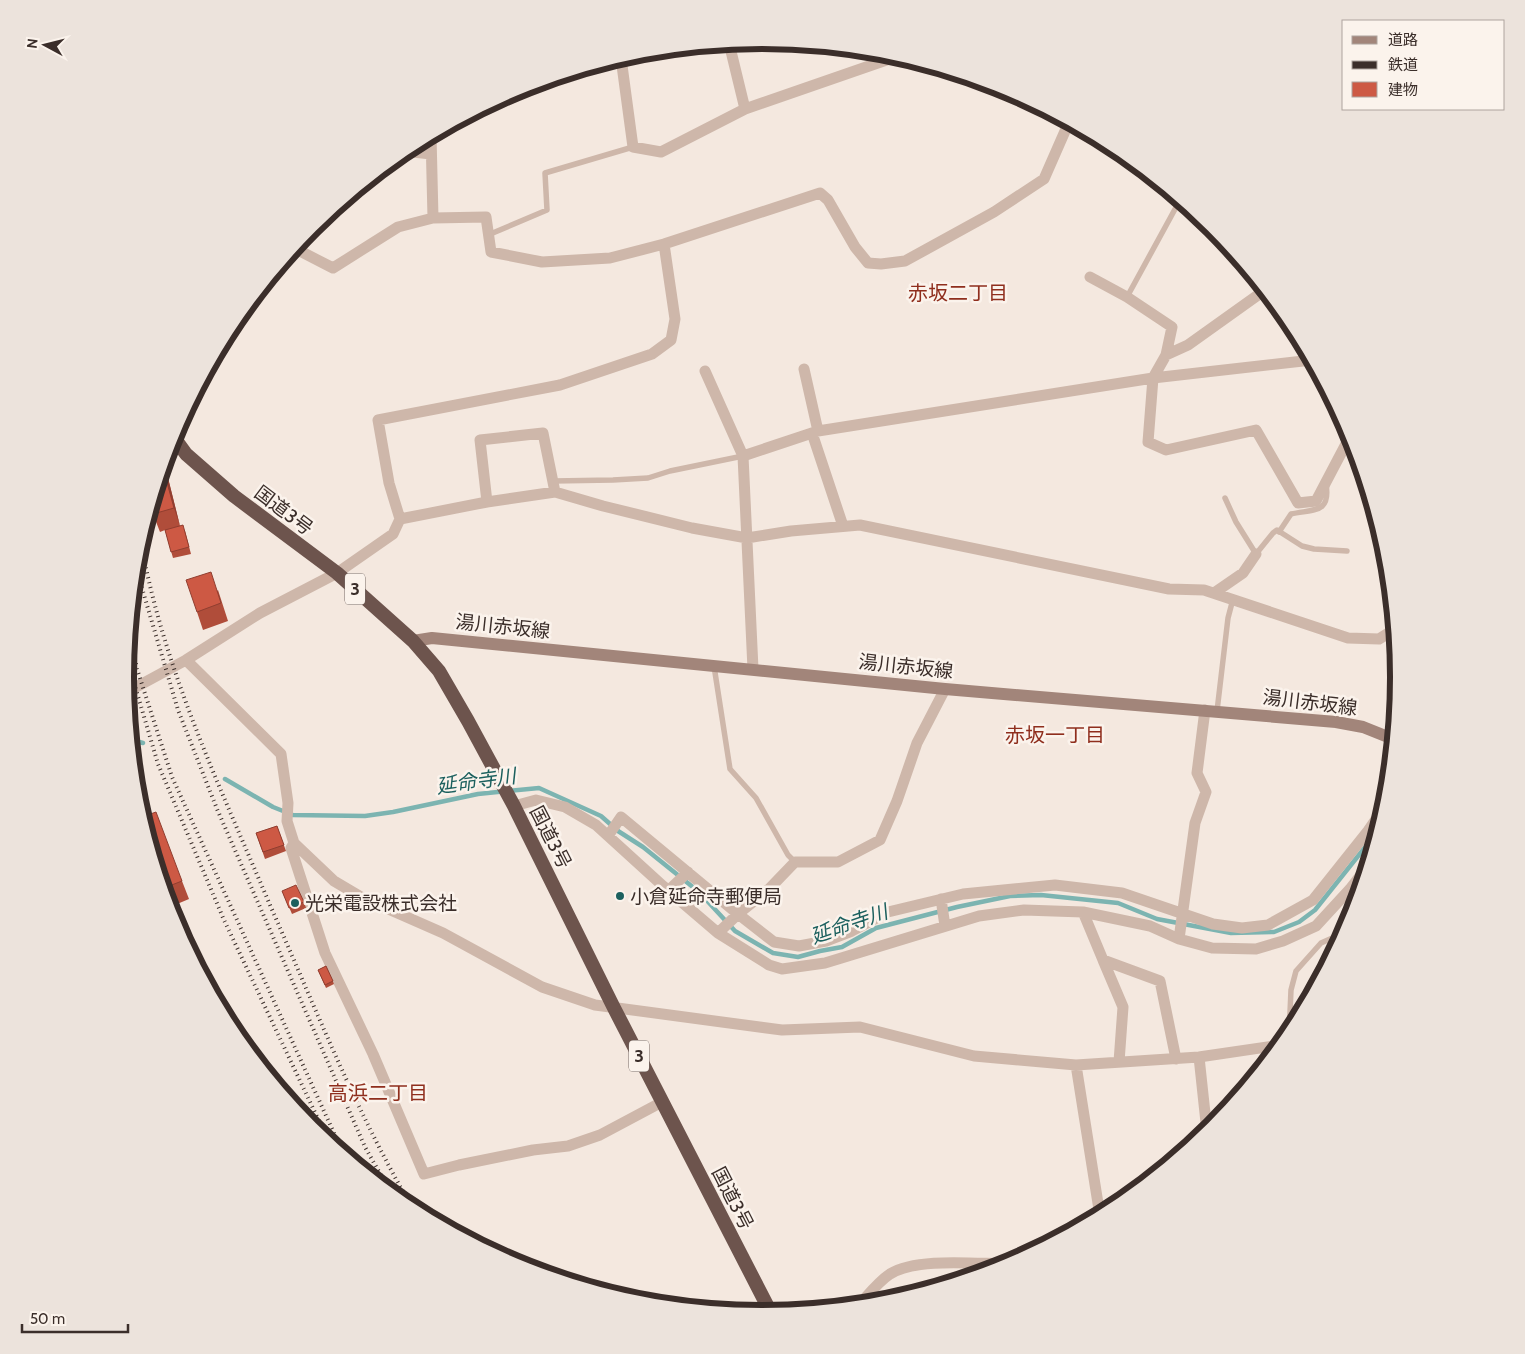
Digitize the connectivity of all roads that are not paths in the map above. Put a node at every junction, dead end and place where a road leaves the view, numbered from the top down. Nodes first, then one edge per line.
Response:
1 (731, 50) edge
2 (884, 61) edge
3 (622, 65) edge
4 (745, 109) junction
5 (1067, 128) edge
6 (431, 143) edge
7 (633, 147) junction
8 (417, 152) edge
9 (432, 154) junction
10 (1177, 205) edge
11 (434, 218) junction
12 (488, 235) junction
13 (664, 244) junction
14 (301, 251) edge
15 (1090, 277) dead end
16 (1260, 294) edge
17 (1127, 297) junction
18 (1166, 355) junction
19 (1306, 361) edge
20 (804, 368) dead end
21 (705, 371) dead end
22 (1153, 378) junction
23 (815, 432) junction
24 (1346, 444) edge
25 (179, 445) edge
26 (743, 456) junction
27 (1326, 483) junction
28 (554, 486) junction
29 (1225, 498) dead end
30 (486, 502) junction
31 (400, 519) junction
32 (843, 526) junction
33 (1279, 532) junction
34 (748, 538) junction
35 (1347, 551) dead end
36 (1256, 554) junction
37 (337, 573) junction
38 (1214, 593) junction
39 (1233, 599) junction
40 (1389, 633) edge
41 (413, 642) junction
42 (186, 660) junction
43 (714, 666) junction
44 (753, 669) junction
45 (135, 688) edge
46 (946, 689) junction
47 (1211, 711) junction
48 (1387, 737) edge
49 (512, 802) junction
50 (1373, 824) edge
51 (608, 836) junction
52 (294, 842) junction
53 (795, 862) junction
54 (688, 872) junction
55 (1356, 881) edge
56 (1350, 889) junction
57 (668, 891) junction
58 (1351, 897) edge
59 (941, 899) junction
60 (1083, 912) junction
61 (738, 914) junction
62 (1181, 914) junction
63 (945, 926) junction
64 (718, 934) junction
65 (1334, 938) edge
66 (1179, 939) junction
67 (1103, 960) junction
68 (613, 1006) junction
69 (1290, 1018) edge
70 (1265, 1053) edge
71 (1199, 1057) junction
72 (1176, 1058) junction
73 (1119, 1062) junction
74 (1076, 1065) junction
75 (662, 1102) junction
76 (1206, 1122) edge
77 (1099, 1207) edge
78 (985, 1264) edge
79 (868, 1296) edge
80 (767, 1305) edge

1 - 4 street
2 - 4 street
3 - 7 street
4 - 7 street
5 - 13 street
6 - 9 street
7 - 12 lane
8 - 9 street
9 - 11 street
10 - 17 lane
11 - 12 street
11 - 14 street
12 - 13 street
13 - 31 street
15 - 17 street
16 - 18 street
17 - 18 street
18 - 22 street
19 - 22 street
20 - 23 street
21 - 26 street
22 - 23 street
22 - 27 street
23 - 26 street
23 - 32 street
24 - 27 street
25 - 37 highway, 国道3号 / 3
26 - 28 lane
26 - 34 street
27 - 33 lane
28 - 30 street
28 - 30 street
28 - 34 street
29 - 36 lane
30 - 31 street
31 - 37 street
32 - 34 street
32 - 38 street
33 - 35 lane
33 - 36 lane
34 - 44 street
36 - 38 street
37 - 41 highway, 国道3号 / 3
37 - 42 street
38 - 39 street
39 - 40 street
39 - 47 lane
41 - 43 main road, 湯川赤坂線
41 - 49 highway, 国道3号 / 3
42 - 45 street
42 - 52 street
43 - 44 main road, 湯川赤坂線
43 - 53 lane
44 - 46 main road, 湯川赤坂線
46 - 47 main road, 湯川赤坂線
46 - 53 street
47 - 48 main road, 湯川赤坂線
47 - 62 street
49 - 51 street
49 - 68 highway, 国道3号 / 3
50 - 62 street
51 - 54 street
51 - 57 street
52 - 68 street
52 - 75 street
53 - 61 street
54 - 57 street
54 - 61 street
55 - 56 street
56 - 58 lane
56 - 66 street
57 - 64 street
59 - 61 street
59 - 62 street
59 - 63 street
60 - 63 street
60 - 66 street
60 - 67 street
61 - 64 street
62 - 66 street
63 - 64 street
65 - 69 lane
67 - 72 street
67 - 73 street
68 - 74 street
68 - 75 highway, 国道3号 / 3
70 - 71 street
71 - 72 street
71 - 76 street
72 - 73 street
73 - 74 street
74 - 77 street
75 - 80 highway, 国道3号 / 3
78 - 79 street

